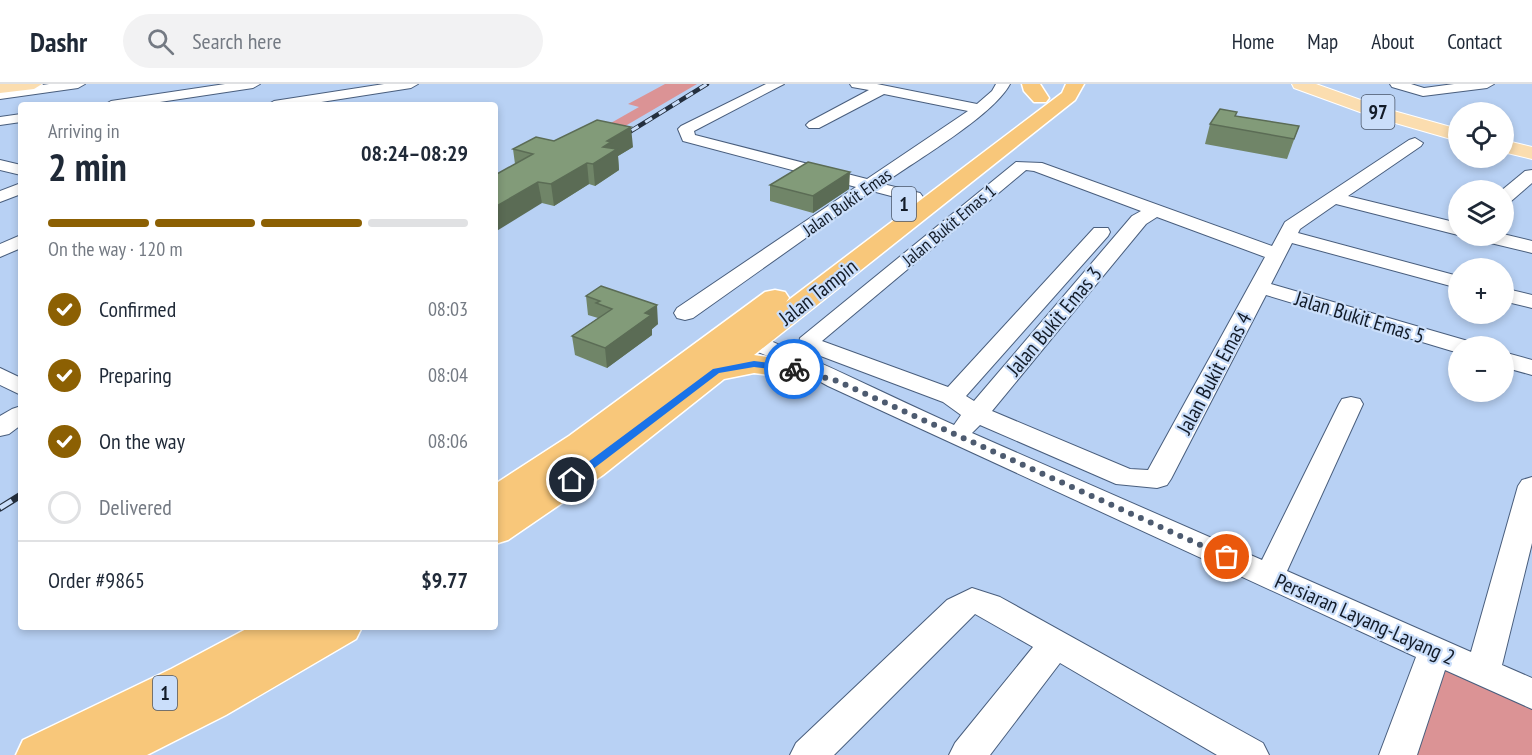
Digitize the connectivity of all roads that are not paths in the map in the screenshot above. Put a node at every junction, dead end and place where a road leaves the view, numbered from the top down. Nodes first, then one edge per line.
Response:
1 (33, 84) edge
2 (78, 84) edge
3 (253, 84) edge
4 (411, 84) edge
5 (777, 84) edge
6 (857, 84) edge
7 (1003, 84) edge
8 (1300, 84) edge
9 (1318, 84) edge
10 (1397, 84) edge
11 (1487, 84) edge
12 (1069, 88) edge
13 (882, 89) junction
14 (1039, 89) edge
15 (0, 91) edge
16 (148, 102) edge
17 (294, 102) edge
18 (960, 105) junction
19 (980, 109) junction
20 (18, 119) edge
21 (0, 122) edge
22 (814, 125) dead end
23 (1448, 126) edge
24 (927, 127) dead end
25 (1448, 132) edge
26 (1415, 143) dead end
27 (1514, 143) edge
28 (1532, 147) edge
29 (1514, 149) edge
30 (1532, 153) edge
31 (0, 165) edge
32 (18, 169) edge
33 (1531, 174) edge
34 (870, 175) junction
35 (18, 189) edge
36 (1514, 189) edge
37 (0, 197) edge
38 (914, 197) junction
39 (1333, 198) junction
40 (1514, 198) edge
41 (1532, 201) edge
42 (1155, 211) junction
43 (1448, 227) edge
44 (1101, 232) dead end
45 (18, 243) edge
46 (1514, 243) edge
47 (1282, 245) junction
48 (1532, 247) edge
49 (0, 251) edge
50 (1448, 280) edge
51 (1260, 287) junction
52 (1514, 297) edge
53 (1532, 302) edge
54 (685, 314) dead end
55 (787, 316) junction
56 (1448, 342) edge
57 (731, 348) junction
58 (1514, 362) edge
59 (793, 364) junction
60 (1532, 368) edge
61 (0, 375) edge
62 (18, 386) edge
63 (952, 397) junction
64 (1351, 404) dead end
65 (976, 414) junction
66 (18, 416) edge
67 (0, 428) edge
68 (957, 436) junction
69 (1532, 486) edge
70 (498, 499) edge
71 (498, 529) edge
72 (1269, 576) junction
73 (282, 630) edge
74 (336, 630) edge
75 (1055, 644) junction
76 (1435, 650) junction
77 (1483, 672) junction
78 (1532, 694) edge
79 (1242, 753) edge
80 (40, 755) edge
81 (100, 755) edge
82 (810, 755) edge
83 (968, 755) edge
84 (1398, 755) edge

1 - 15 main road
2 - 15 street
3 - 16 street
4 - 17 street
5 - 34 street
6 - 13 street
7 - 19 street, Jalan Bukit Emas
8 - 25 main road, 97
9 - 23 main road, 97
10 - 11 street
12 - 55 highway, Jalan Tampin / 1
13 - 18 street
13 - 22 street
14 - 38 highway, Jalan Tampin / 1
18 - 19 street
18 - 24 street
19 - 34 street, Jalan Bukit Emas
20 - 21 street
26 - 39 street, Jalan Bukit Emas 4
27 - 28 main road
29 - 30 main road
31 - 32 street
33 - 36 street
34 - 38 street
34 - 54 street, Jalan Bukit Emas
35 - 37 street
38 - 57 highway, Jalan Tampin / 1
39 - 43 street
39 - 47 street, Jalan Bukit Emas 4
40 - 41 street
42 - 47 street, Jalan Bukit Emas 1
42 - 63 street, Jalan Bukit Emas 1
42 - 65 street, Jalan Bukit Emas 3
44 - 63 street
45 - 49 street
46 - 48 street
47 - 50 street, Jalan Bukit Emas 1
47 - 51 street, Jalan Bukit Emas 4
51 - 56 street, Jalan Bukit Emas 5
51 - 65 street, Jalan Bukit Emas 4
52 - 53 street
55 - 57 highway, Jalan Tampin / 1
55 - 59 highway
57 - 59 street, Persiaran Layang-Layang 2
57 - 59 highway
57 - 70 highway, Jalan Tampin / 1
57 - 71 highway, Jalan Tampin / 1
58 - 60 street
59 - 68 street, Persiaran Layang-Layang 2
61 - 62 street
63 - 65 street, Jalan Bukit Emas 1
64 - 72 street
65 - 68 street, Jalan Bukit Emas 3
66 - 67 street
68 - 72 street, Persiaran Layang-Layang 2
69 - 77 street
72 - 76 street, Persiaran Layang-Layang 2
73 - 80 highway, 1
74 - 81 highway, 1
75 - 79 street
75 - 82 street
75 - 83 street
76 - 77 street, Persiaran Layang-Layang 2
76 - 84 street
77 - 78 street, Persiaran Layang-Layang 2

